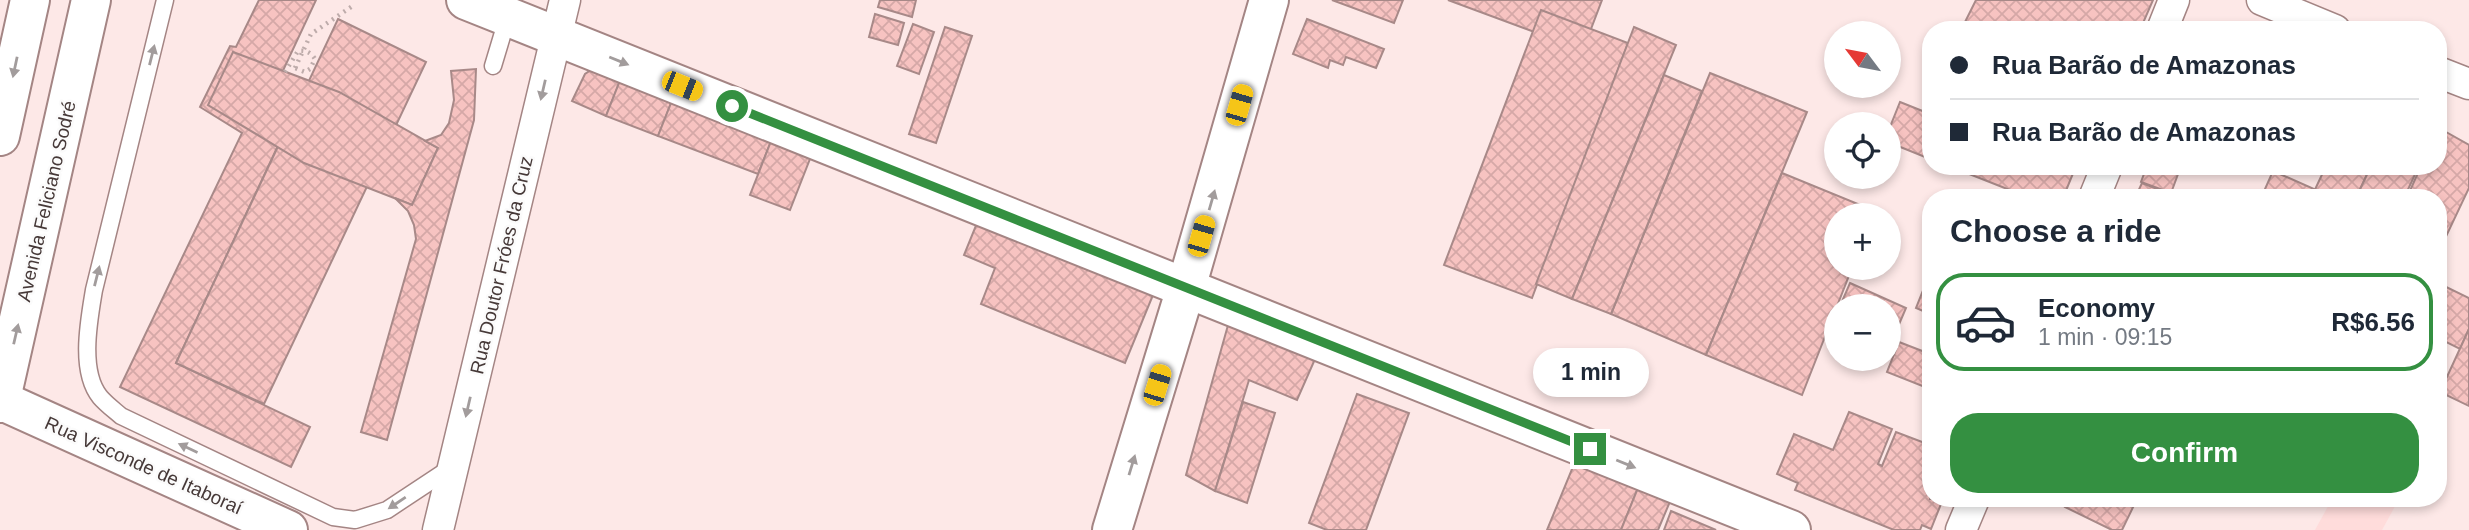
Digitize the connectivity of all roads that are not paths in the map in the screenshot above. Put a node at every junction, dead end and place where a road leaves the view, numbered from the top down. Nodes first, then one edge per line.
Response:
1 (29, 0) edge
2 (91, 0) edge
3 (165, 0) edge
4 (466, 0) edge
5 (1269, 0) edge
6 (2174, 0) edge
7 (2262, 0) edge
8 (508, 16) junction
9 (560, 18) edge
10 (2166, 21) edge
11 (2313, 21) edge
12 (493, 66) dead end
13 (2447, 76) edge
14 (2469, 85) edge
15 (0, 136) edge
16 (1186, 288) junction
17 (0, 401) edge
18 (454, 466) junction
19 (1970, 507) edge
20 (288, 530) edge
21 (438, 530) edge
22 (1112, 530) edge
23 (1791, 530) edge
24 (1961, 530) edge

1 -> 15 main road
17 -> 2 main road, Avenida Feliciano Sodré
18 -> 3 lane
4 - 8 main road
16 -> 5 main road
6 - 10 street
7 - 11 street
8 - 9 main road
8 - 12 lane
9 -> 16 main road
9 -> 18 street, Rua Doutor Fróes da Cruz
13 - 14 street
22 -> 16 main road
16 -> 23 main road
17 - 20 main road, Rua Visconde de Itaboraí
18 - 21 street, Rua Doutor Fróes da Cruz
19 - 24 street

